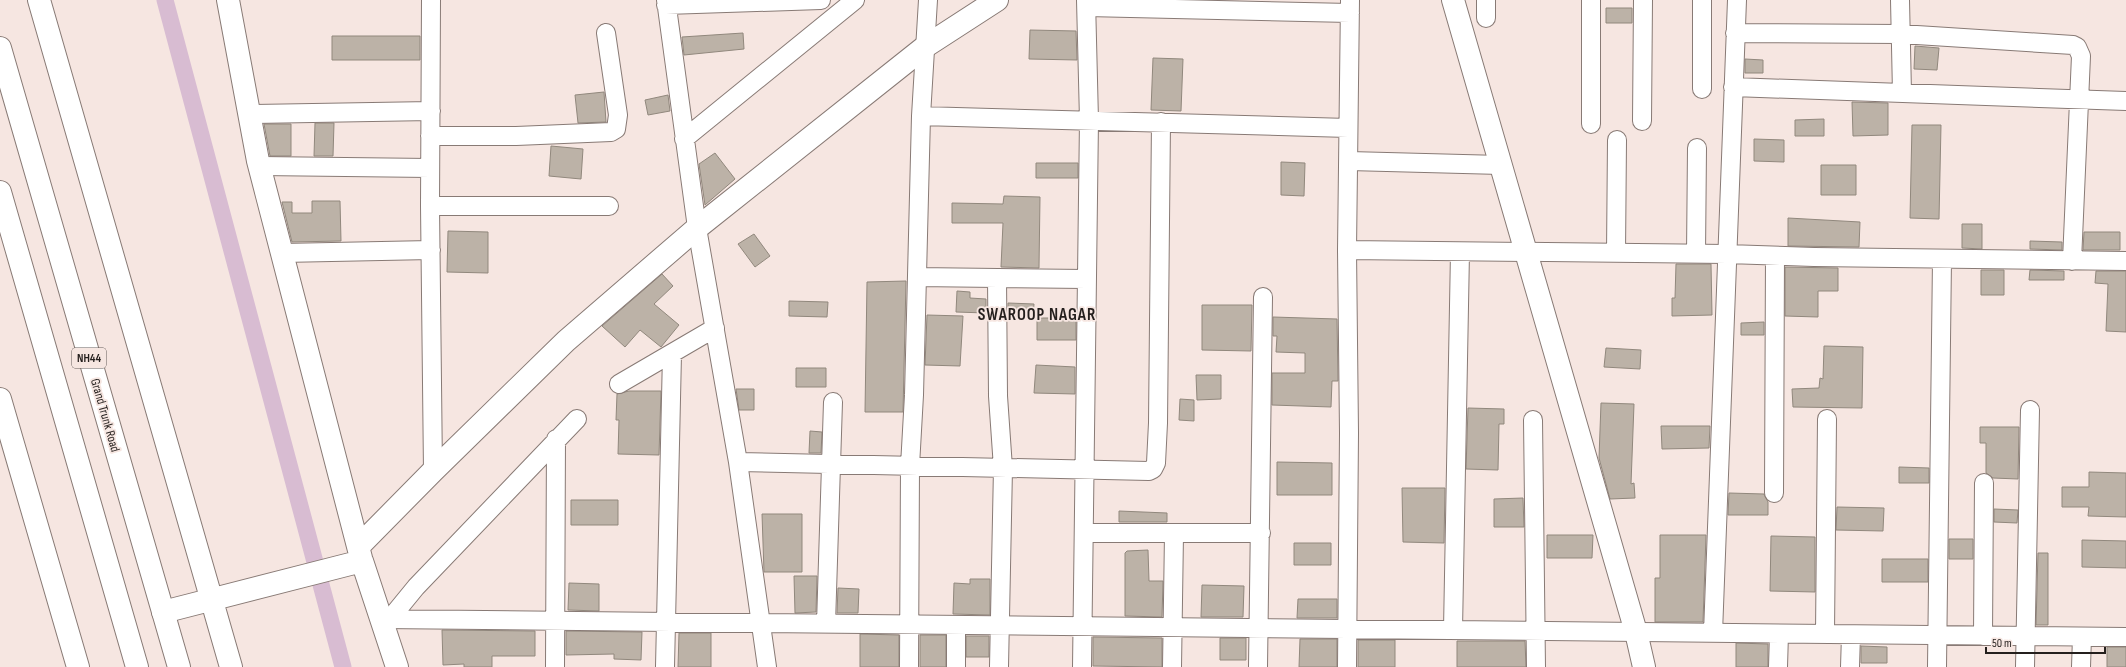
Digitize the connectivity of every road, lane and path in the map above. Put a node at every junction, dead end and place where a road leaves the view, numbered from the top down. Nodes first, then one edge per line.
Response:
1 (39, 0) edge
2 (228, 0) edge
3 (431, 0) edge
4 (820, 0) edge
5 (856, 0) edge
6 (928, 0) edge
7 (997, 0) edge
8 (1453, 0) edge
9 (1486, 0) edge
10 (1591, 0) edge
11 (1643, 0) edge
12 (1702, 0) edge
13 (1737, 0) edge
14 (1900, 0) edge
15 (666, 2) edge
16 (1086, 3) edge
17 (1350, 7) edge
18 (1486, 18) dead end
19 (606, 33) dead end
20 (1735, 33) junction
21 (1901, 34) junction
22 (926, 46) junction
23 (0, 48) edge
24 (1733, 87) junction
25 (1702, 88) dead end
26 (1902, 93) junction
27 (2079, 99) junction
28 (2126, 101) edge
29 (431, 111) junction
30 (249, 114) junction
31 (920, 116) junction
32 (1089, 120) junction
33 (1642, 121) dead end
34 (1161, 122) junction
35 (1591, 124) dead end
36 (1348, 128) junction
37 (430, 136) junction
38 (684, 139) junction
39 (1617, 140) dead end
40 (1697, 148) dead end
41 (1349, 161) junction
42 (1501, 165) junction
43 (260, 166) junction
44 (430, 168) junction
45 (0, 192) edge
46 (430, 206) junction
47 (609, 206) dead end
48 (697, 228) junction
49 (431, 250) junction
50 (1348, 250) junction
51 (1460, 252) junction
52 (1526, 252) junction
53 (282, 253) junction
54 (1616, 253) junction
55 (1696, 254) junction
56 (1727, 254) junction
57 (1775, 256) junction
58 (1942, 259) junction
59 (2072, 261) junction
60 (2126, 262) edge
61 (917, 277) junction
62 (997, 278) junction
63 (1086, 279) junction
64 (1263, 297) dead end
65 (715, 328) junction
66 (672, 354) junction
67 (619, 384) dead end
68 (0, 399) edge
69 (833, 402) dead end
70 (2030, 410) dead end
71 (577, 419) dead end
72 (1827, 419) dead end
73 (1533, 420) dead end
74 (556, 440) junction
75 (738, 462) junction
76 (831, 463) junction
77 (910, 466) junction
78 (1004, 468) junction
79 (433, 470) junction
80 (1086, 470) junction
81 (1984, 483) dead end
82 (1774, 493) dead end
83 (1085, 533) junction
84 (1261, 533) junction
85 (1174, 534) junction
86 (360, 554) junction
87 (212, 600) junction
88 (163, 612) junction
89 (385, 619) junction
90 (555, 621) junction
91 (666, 622) junction
92 (760, 623) junction
93 (826, 624) junction
94 (908, 625) junction
95 (956, 625) junction
96 (1000, 626) junction
97 (1082, 626) junction
98 (1173, 628) junction
99 (1258, 628) junction
100 (1347, 629) junction
101 (1453, 630) junction
102 (1536, 631) junction
103 (1636, 632) junction
104 (1712, 633) junction
105 (1779, 634) junction
106 (1825, 634) junction
107 (1851, 634) junction
108 (1937, 635) junction
109 (1983, 636) junction
110 (2025, 636) junction
111 (2082, 637) junction
112 (2126, 637) edge
113 (78, 667) edge
114 (137, 667) edge
115 (179, 667) edge
116 (231, 667) edge
117 (397, 667) edge
118 (555, 667) edge
119 (665, 667) edge
120 (767, 667) edge
121 (909, 667) edge
122 (956, 667) edge
123 (998, 667) edge
124 (1082, 667) edge
125 (1172, 667) edge
126 (1258, 667) edge
127 (1347, 667) edge
128 (1536, 667) edge
129 (1644, 667) edge
130 (1778, 667) edge
131 (1850, 667) edge
132 (1937, 667) edge
133 (2025, 667) edge
134 (2081, 667) edge

1 - 87 main road
2 - 30 main road
3 - 29 street
4 - 15 street
5 - 38 street
6 - 22 street
7 - 22 main road
8 - 42 main road
9 - 18 street
10 - 35 street
11 - 33 street
12 - 25 street
13 - 20 street
14 - 21 street
15 - 38 street
16 - 17 street
16 - 32 street
17 - 36 street
19 - 37 street
20 - 21 street
20 - 24 street
21 - 26 street
21 - 27 street
22 - 31 street
22 - 48 main road
23 - 88 main road, Grand Trunk Road / NH44
24 - 26 street
24 - 56 street
26 - 27 street
27 - 28 street
27 - 59 street
29 - 30 street
29 - 37 street
30 - 43 main road
31 - 32 street
31 - 61 street
32 - 34 street
32 - 63 street
34 - 36 street
34 - 80 street
36 - 41 street
37 - 44 street
38 - 48 street
39 - 54 street
40 - 55 street
41 - 42 street
41 - 50 street
42 - 52 main road
43 - 44 street
43 - 53 main road
44 - 46 street
45 - 114 main road
46 - 47 street
46 - 49 street
48 - 65 street
48 - 79 main road
49 - 53 street
49 - 79 street
50 - 51 street
50 - 100 street
51 - 52 street
51 - 101 street
52 - 54 street
52 - 103 main road
53 - 86 main road
54 - 55 street
55 - 56 street
56 - 57 street
56 - 104 street
57 - 58 street
57 - 82 street
58 - 59 street
58 - 108 street
59 - 60 street
61 - 62 street
61 - 77 street
62 - 63 street
62 - 78 street
63 - 80 street
64 - 84 street
65 - 66 street
65 - 75 street
66 - 67 street
66 - 91 street
68 - 113 main road
69 - 76 street
70 - 110 street
71 - 74 street
72 - 106 street
73 - 102 street
74 - 89 street
74 - 90 street
75 - 76 street
75 - 92 street
76 - 77 street
76 - 93 street
77 - 78 street
77 - 94 street
78 - 80 street
78 - 96 street
79 - 86 main road
80 - 83 street
81 - 109 street
83 - 85 street
83 - 97 street
84 - 85 street
84 - 99 street
85 - 98 street
86 - 87 main road
86 - 89 main road
87 - 88 main road
87 - 116 main road
88 - 115 main road, Grand Trunk Road / NH44
89 - 90 street
89 - 117 main road
90 - 91 street
90 - 118 street
91 - 92 street
91 - 119 street
92 - 93 street
92 - 120 street
93 - 94 street
94 - 95 street
94 - 121 street
95 - 96 street
95 - 122 street
96 - 97 street
96 - 123 street
97 - 98 street
97 - 124 street
98 - 99 street
98 - 125 street
99 - 100 street
99 - 126 street
100 - 101 street
100 - 127 street
101 - 102 street
102 - 103 street
102 - 128 street
103 - 104 street
103 - 129 main road
104 - 105 street
105 - 106 street
105 - 130 street
106 - 107 street
107 - 108 street
107 - 131 street
108 - 109 street
108 - 132 street
109 - 110 street
110 - 111 street
110 - 133 street
111 - 112 street
111 - 134 street

